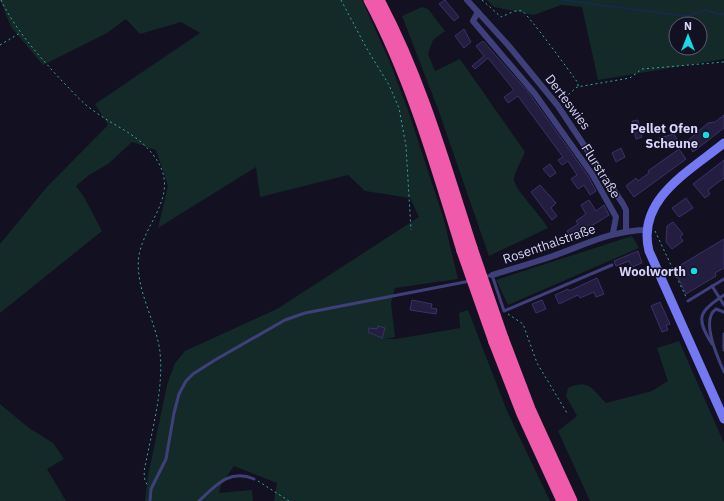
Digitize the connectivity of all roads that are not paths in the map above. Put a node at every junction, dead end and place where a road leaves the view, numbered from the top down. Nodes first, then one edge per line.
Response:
1 (369, 0) edge
2 (380, 0) edge
3 (467, 0) edge
4 (478, 12) junction
5 (724, 143) edge
6 (647, 230) junction
7 (626, 231) junction
8 (613, 233) junction
9 (467, 250) junction
10 (612, 265) dead end
11 (492, 275) junction
12 (724, 279) edge
13 (712, 286) junction
14 (724, 295) edge
15 (720, 298) junction
16 (688, 301) road end
17 (724, 305) edge
18 (724, 312) edge
19 (724, 334) edge
20 (499, 340) junction
21 (714, 348) junction
22 (724, 350) edge
23 (724, 372) edge
24 (724, 419) edge
25 (254, 479) road end
26 (150, 501) edge
27 (199, 501) edge
28 (562, 501) edge
29 (572, 501) edge

1 - 9 highway
2 - 9 highway
3 - 4 street, Derteswies
4 - 7 street, Derteswies
4 - 8 street, Flurstraße
5 - 6 main road
6 - 7 street, Rosenthalstraße
6 - 24 main road
7 - 8 street, Rosenthalstraße
8 - 11 street, Rosenthalstraße
9 - 20 highway, bridge
10 - 11 lane, Rosenthalstraße
11 - 26 lane
12 - 13 lane
13 - 15 lane
13 - 16 lane
14 - 15 lane
15 - 17 lane
15 - 21 lane
18 - 21 lane
19 - 22 lane
20 - 28 highway
20 - 29 highway
21 - 23 lane
25 - 27 lane

